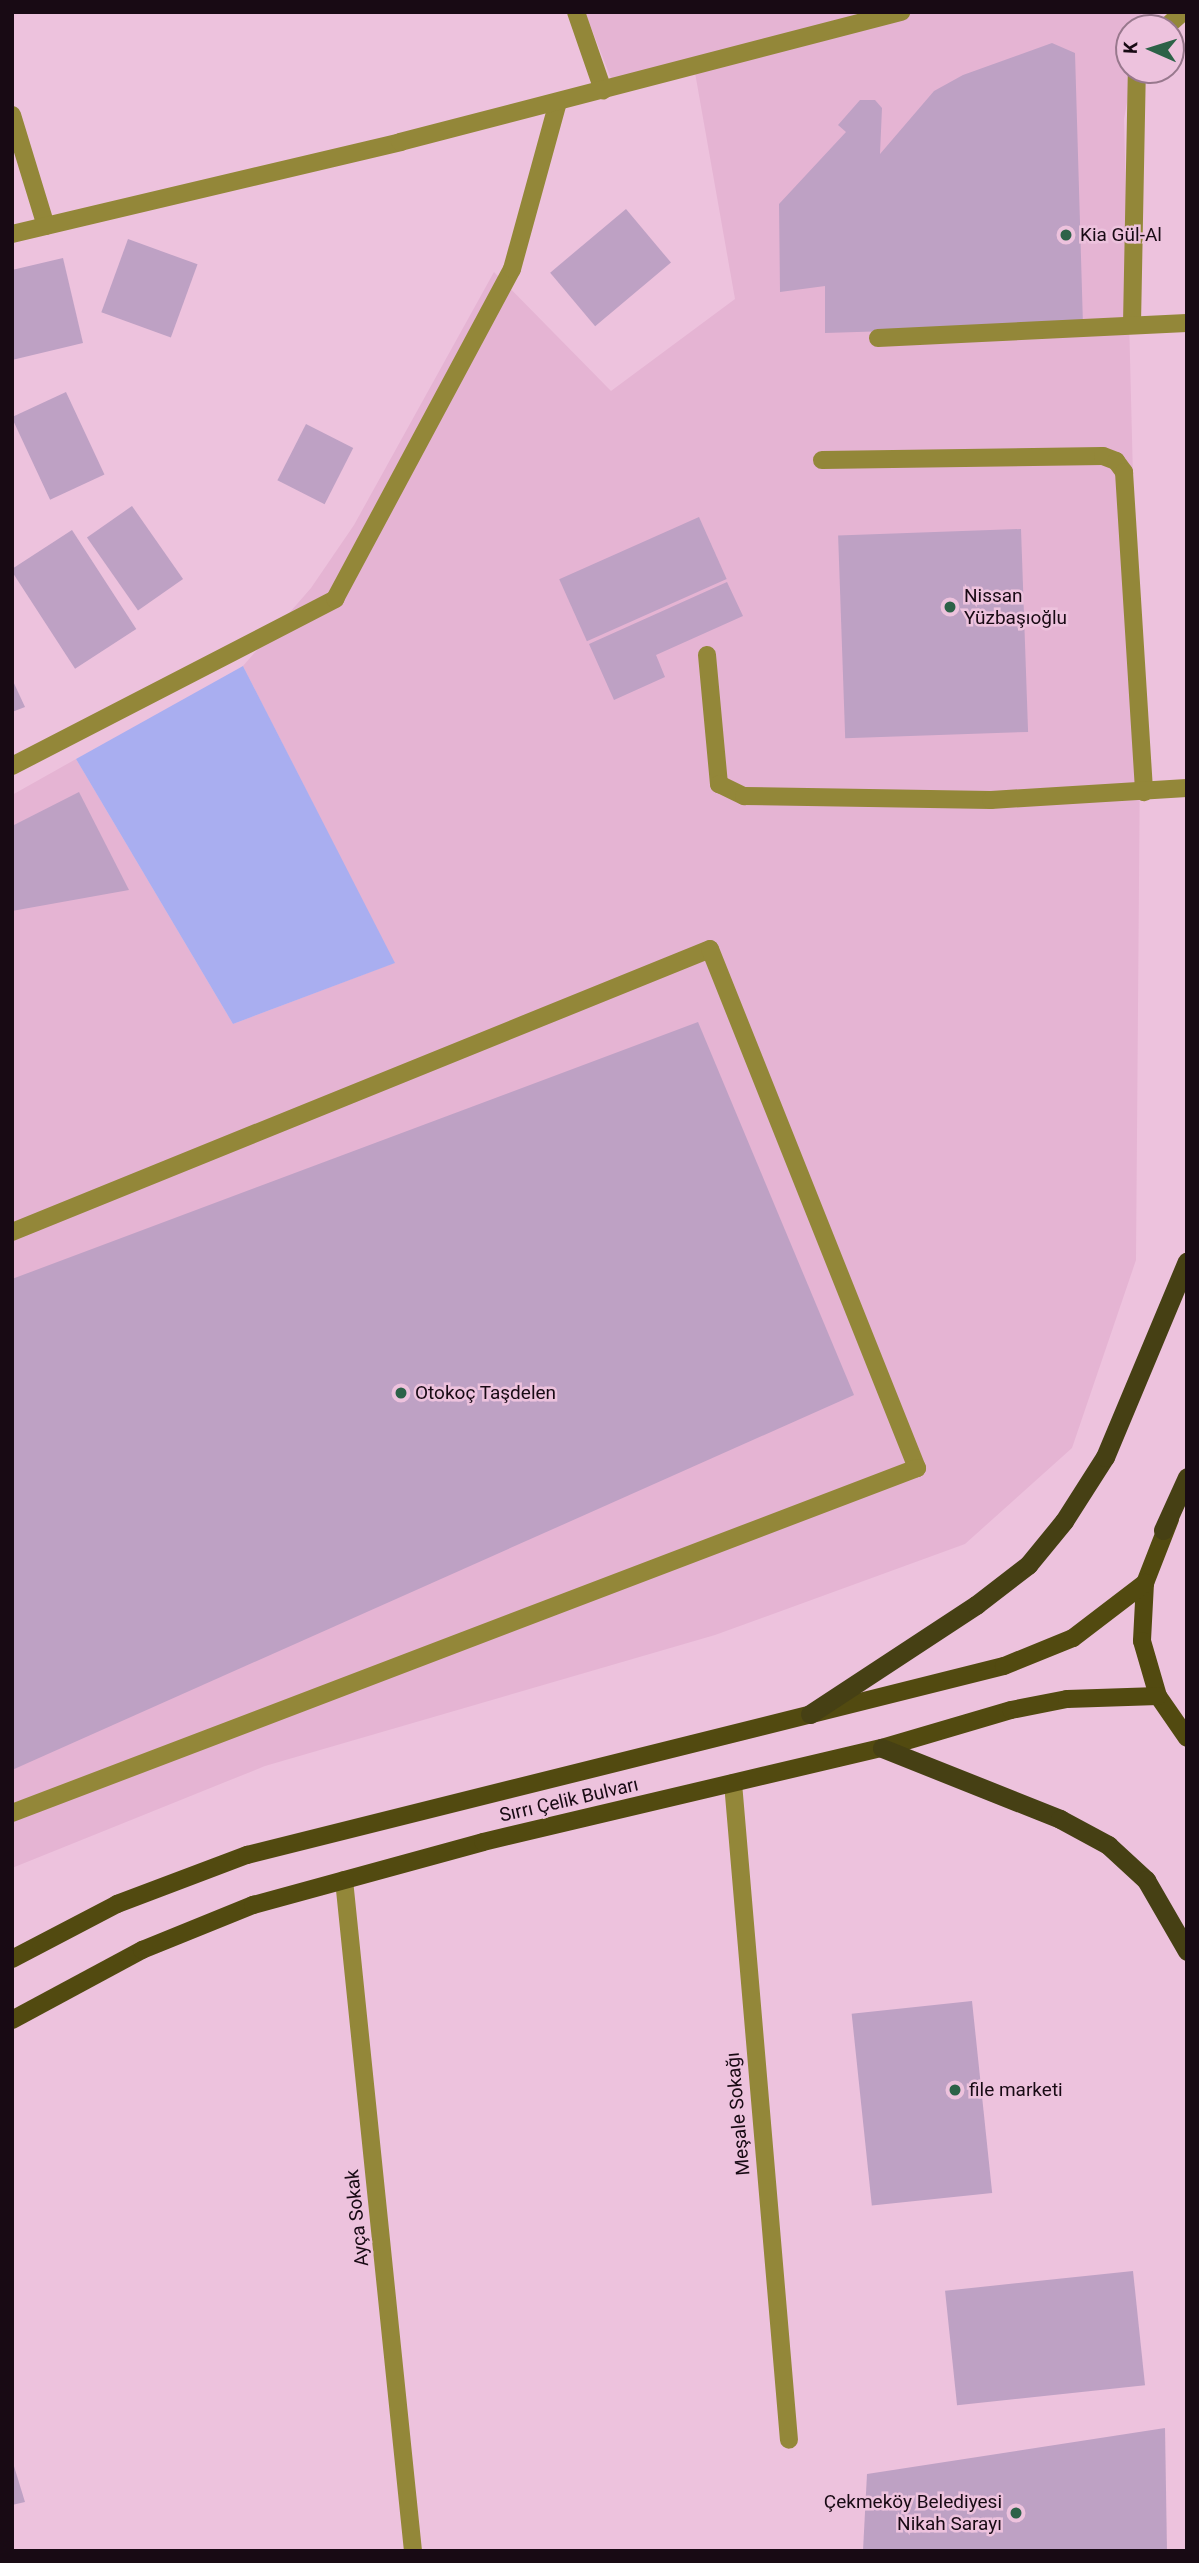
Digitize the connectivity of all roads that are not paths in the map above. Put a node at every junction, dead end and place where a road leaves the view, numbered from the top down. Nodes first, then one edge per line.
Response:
1 (576, 12) edge
2 (901, 12) edge
3 (1137, 84) edge
4 (603, 90) junction
5 (558, 102) junction
6 (12, 116) edge
7 (46, 226) junction
8 (12, 234) edge
9 (1187, 323) edge
10 (1132, 324) junction
11 (878, 338) dead end
12 (822, 460) dead end
13 (708, 655) dead end
14 (12, 766) edge
15 (1187, 788) edge
16 (1144, 792) junction
17 (12, 1232) edge
18 (1187, 1261) edge
19 (1187, 1477) edge
20 (1187, 1497) edge
21 (1163, 1530) junction
22 (1145, 1583) junction
23 (1158, 1696) junction
24 (810, 1714) junction
25 (1187, 1738) edge
26 (882, 1748) junction
27 (733, 1783) junction
28 (12, 1813) edge
29 (344, 1880) junction
30 (1187, 1951) edge
31 (12, 1959) edge
32 (12, 2020) edge
33 (789, 2440) dead end
34 (413, 2551) edge

1 - 4 street
2 - 4 street
3 - 10 street
4 - 5 street
5 - 7 street
5 - 14 street
6 - 7 street
7 - 8 street
9 - 10 street
10 - 11 street
12 - 16 street
13 - 16 street
15 - 16 street
17 - 28 street
18 - 24 highway
19 - 21 highway
20 - 21 main road
21 - 22 main road
22 - 23 main road
22 - 24 main road
23 - 25 main road
23 - 26 main road, Sırrı Çelik Bulvarı
24 - 31 main road
26 - 27 main road, Sırrı Çelik Bulvarı
26 - 30 highway
27 - 29 main road, Sırrı Çelik Bulvarı
27 - 33 street, Meşale Sokağı
29 - 32 main road, Sırrı Çelik Bulvarı
29 - 34 street, Ayça Sokak

